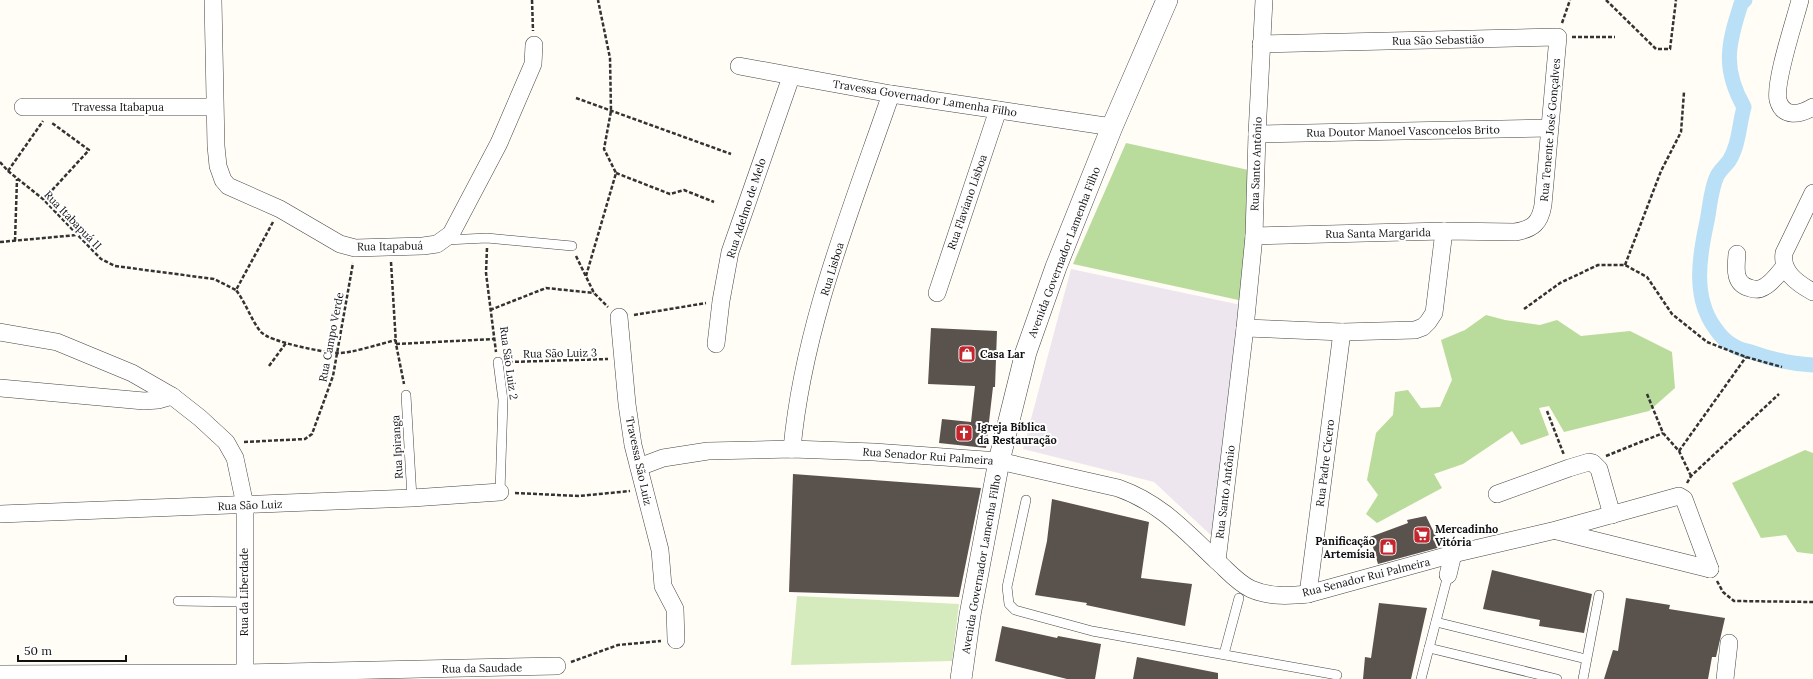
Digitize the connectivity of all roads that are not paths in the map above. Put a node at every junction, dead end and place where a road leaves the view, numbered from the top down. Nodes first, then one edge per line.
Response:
1 (213, 0) edge
2 (1167, 0) edge
3 (1264, 0) edge
4 (1800, 0) edge
5 (1558, 37) joint
6 (1261, 44) junction
7 (534, 46) road end
8 (739, 66) dead end
9 (791, 77) junction
10 (891, 94) junction
11 (214, 107) junction
12 (1813, 107) edge
13 (23, 108) dead end
14 (998, 110) junction
15 (1112, 127) junction
16 (1549, 128) junction
17 (1257, 134) junction
18 (1813, 193) edge
19 (1444, 231) junction
20 (1502, 232) joint
21 (1254, 236) junction
22 (445, 240) junction
23 (572, 246) road end
24 (1737, 254) dead end
25 (1784, 267) junction
26 (1811, 287) edge
27 (937, 293) dead end
28 (619, 317) road end
29 (1245, 328) junction
30 (0, 332) edge
31 (1342, 332) junction
32 (716, 344) dead end
33 (498, 362) road end
34 (0, 388) edge
35 (406, 395) road end
36 (172, 396) junction
37 (792, 449) junction
38 (999, 461) junction
39 (639, 467) junction
40 (500, 492) joint
41 (1497, 494) dead end
42 (412, 498) junction
43 (1026, 500) dead end
44 (245, 505) junction
45 (0, 514) edge
46 (1612, 515) junction
47 (1556, 530) junction
48 (1453, 554) junction
49 (1217, 561) junction
50 (1448, 575) joint
51 (1241, 591) junction
52 (1308, 594) junction
53 (1600, 595) dead end
54 (178, 601) dead end
55 (244, 602) junction
56 (1436, 622) junction
57 (676, 640) road end
58 (1729, 643) dead end
59 (1428, 648) junction
60 (1224, 654) junction
61 (1586, 659) junction
62 (557, 666) road end
63 (0, 674) edge
64 (1337, 675) dead end
65 (245, 676) edge
66 (961, 679) edge
67 (1421, 679) edge
68 (1557, 679) edge
69 (1583, 679) edge
70 (1725, 679) edge

1 - 11 street, Rua Itapabuá
2 - 15 street, Avenida Governador Lamenha Filho
3 - 6 street, Rua Santo Antônio
4 - 12 street
5 - 6 street, Rua São Sebastião
5 - 16 street, Rua Tenente José Gonçalves
6 - 17 street, Rua Santo Antônio
7 - 22 street
8 - 9 street, Travessa Governador Lamenha Filho
9 - 10 street, Travessa Governador Lamenha Filho
9 - 32 street, Rua Adelmo de Melo
10 - 14 street, Travessa Governador Lamenha Filho
10 - 37 street, Rua Lisboa
11 - 13 street, Travessa Itabapua
11 - 22 street, Rua Itapabuá
14 - 15 street, Travessa Governador Lamenha Filho
14 - 27 street, Rua Flaviano Lisboa
15 - 38 street, Avenida Governador Lamenha Filho
16 - 17 street, Rua Doutor Manoel Vasconcelos Brito
16 - 20 street, Rua Tenente José Gonçalves
17 - 21 street, Rua Santo Antônio
18 - 25 street
19 - 20 street, Rua Santa Margarida
19 - 21 street, Rua Santa Margarida
19 - 31 street
21 - 29 street, Rua Santo Antônio
22 - 23 lane
24 - 25 street
25 - 26 street
28 - 39 street, Travessa São Luiz
29 - 31 street
29 - 49 street, Rua Santo Antônio
30 - 36 street, Rua da Liberdade
31 - 52 street, Rua Padre Cícero
33 - 40 lane, Rua São Luiz 2
34 - 36 street
35 - 42 lane, Rua Ipiranga
36 - 44 street, Rua da Liberdade
37 - 38 street, Rua Senador Rui Palmeira
37 - 39 street, Rua Senador Rui Palmeira
38 - 49 street, Rua Senador Rui Palmeira
38 - 66 street, Avenida Governador Lamenha Filho
39 - 57 street, Travessa São Luiz
40 - 42 street, Rua São Luiz
41 - 46 street
42 - 44 street, Rua São Luiz
43 - 60 lane
44 - 45 street, Rua São Luiz
44 - 55 street, Rua da Liberdade
46 - 47 street, Rua Senador Rui Palmeira
46 - 47 street, Rua Senador Rui Palmeira
47 - 48 street, Rua Senador Rui Palmeira
48 - 50 street
48 - 52 street, Rua Senador Rui Palmeira
49 - 51 street, Rua Senador Rui Palmeira
50 - 56 lane
51 - 52 street, Rua Senador Rui Palmeira
51 - 60 lane
53 - 61 lane
54 - 55 lane
55 - 65 street, Rua da Liberdade
56 - 59 lane
56 - 61 lane
58 - 70 street
59 - 67 lane
59 - 68 lane
60 - 64 lane
61 - 69 lane
62 - 65 street, Rua da Saudade
63 - 65 street, Rua da Saudade

